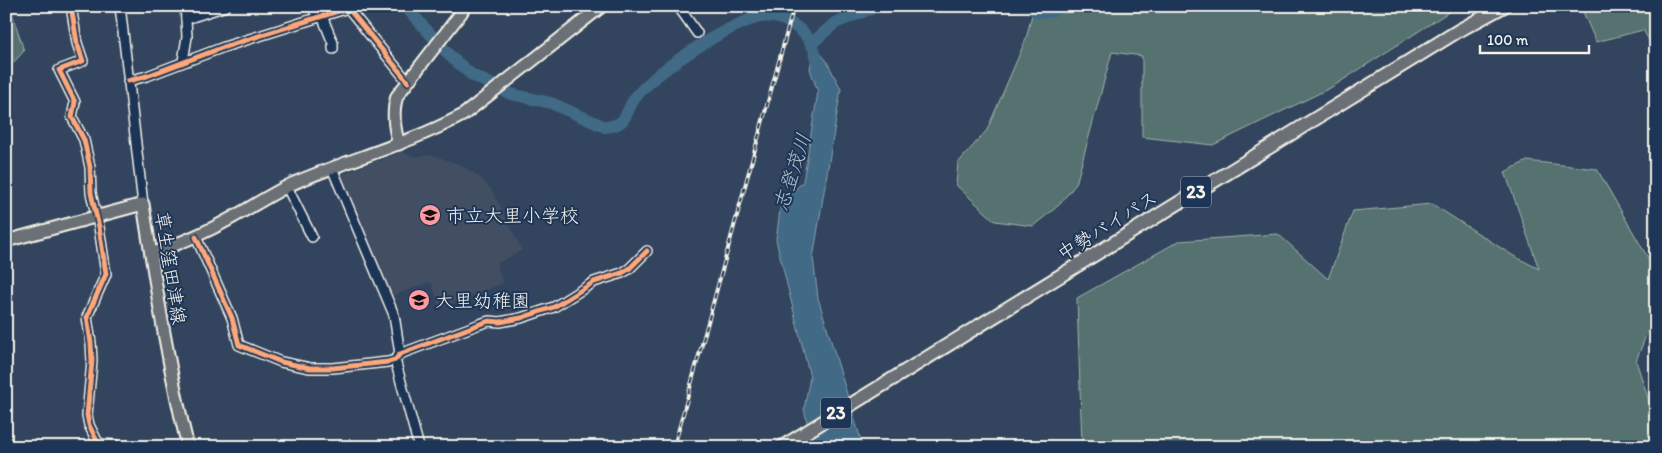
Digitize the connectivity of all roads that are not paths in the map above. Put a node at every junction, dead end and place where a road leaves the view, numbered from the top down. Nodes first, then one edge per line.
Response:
1 (71, 6) edge
2 (120, 6) edge
3 (185, 6) edge
4 (226, 6) edge
5 (312, 6) edge
6 (465, 6) edge
7 (602, 6) edge
8 (678, 6) edge
9 (1504, 6) edge
10 (320, 16) junction
11 (186, 19) junction
12 (697, 32) dead end
13 (333, 50) dead end
14 (183, 61) junction
15 (128, 80) junction
16 (408, 82) junction
17 (400, 144) junction
18 (332, 168) junction
19 (287, 187) junction
20 (143, 204) junction
21 (97, 217) junction
22 (196, 237) junction
23 (312, 237) dead end
24 (6, 241) edge
25 (647, 251) dead end
26 (151, 254) junction
27 (398, 357) junction
28 (116, 447) edge
29 (188, 447) edge
30 (419, 447) edge
31 (782, 447) edge

1 - 21 street
2 - 15 street
3 - 11 street
4 - 11 street
5 - 10 street
6 - 16 main road
7 - 17 main road
8 - 12 street
9 - 31 highway, 中勢バイパス / 23
10 - 13 street
10 - 14 street
10 - 16 street
11 - 14 street
14 - 15 street
15 - 20 street
16 - 17 main road
17 - 18 main road
18 - 19 main road
18 - 27 street
19 - 22 main road
19 - 23 street
20 - 21 main road, 草生窪田津線
20 - 26 main road, 草生窪田津線
21 - 24 main road, 草生窪田津線
21 - 28 street
22 - 26 main road
22 - 27 street
25 - 27 street
26 - 29 main road, 草生窪田津線
27 - 30 street

